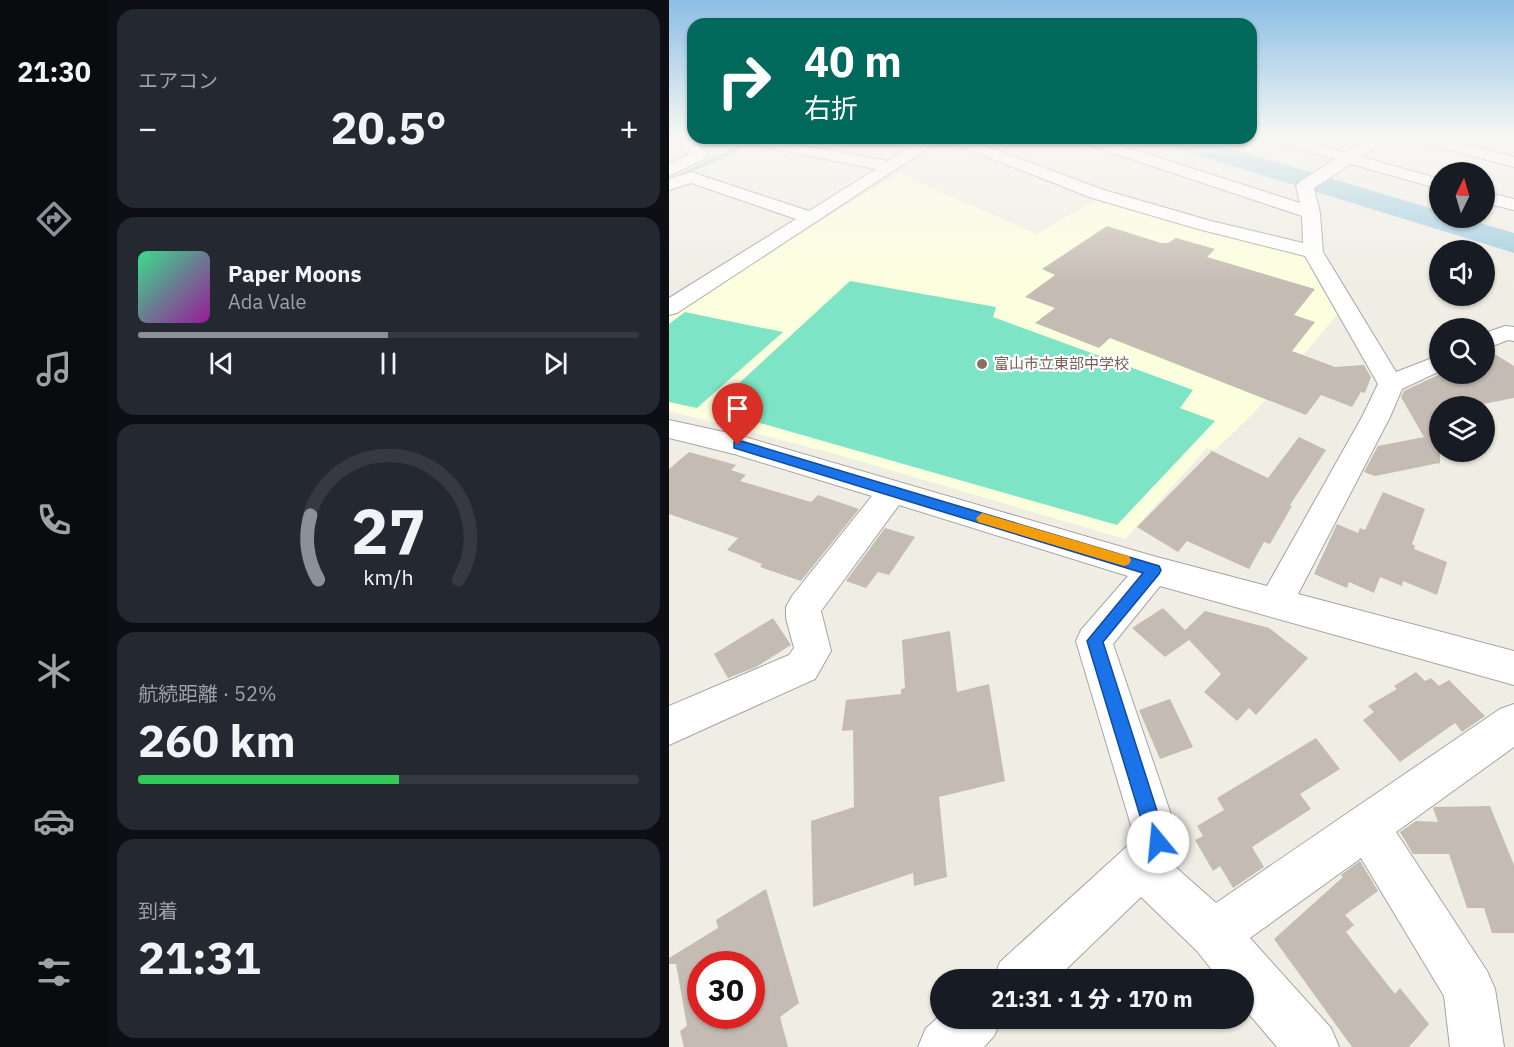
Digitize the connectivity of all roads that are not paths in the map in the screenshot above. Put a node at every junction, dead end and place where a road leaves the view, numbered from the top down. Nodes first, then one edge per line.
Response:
1 (720, 187) edge
2 (856, 187) edge
3 (1079, 187) edge
4 (1231, 187) edge
5 (1305, 187) edge
6 (1495, 200) edge
7 (1514, 205) edge
8 (1311, 213) junction
9 (809, 217) junction
10 (1313, 252) junction
11 (674, 297) edge
12 (1514, 334) edge
13 (1495, 338) edge
14 (1429, 367) edge
15 (1391, 384) junction
16 (669, 429) edge
17 (892, 492) junction
18 (1153, 570) junction
19 (1275, 604) junction
20 (1514, 668) edge
21 (1514, 723) edge
22 (669, 726) edge
23 (1367, 827) junction
24 (1141, 866) junction
25 (1214, 934) junction
26 (1030, 969) edge
27 (964, 1029) edge
28 (945, 1047) edge
29 (1312, 1047) edge
30 (1477, 1047) edge

1 - 9 street
2 - 9 street
3 - 10 street
4 - 8 street
5 - 8 street
6 - 7 street
8 - 10 street
9 - 11 street
10 - 15 street
12 - 13 street
14 - 15 street
15 - 19 street
16 - 17 street
17 - 18 street
17 - 22 street
18 - 19 street
18 - 24 street
19 - 20 street
21 - 23 street
23 - 25 street
23 - 30 street
24 - 25 street
24 - 26 street
25 - 29 street
27 - 28 street

